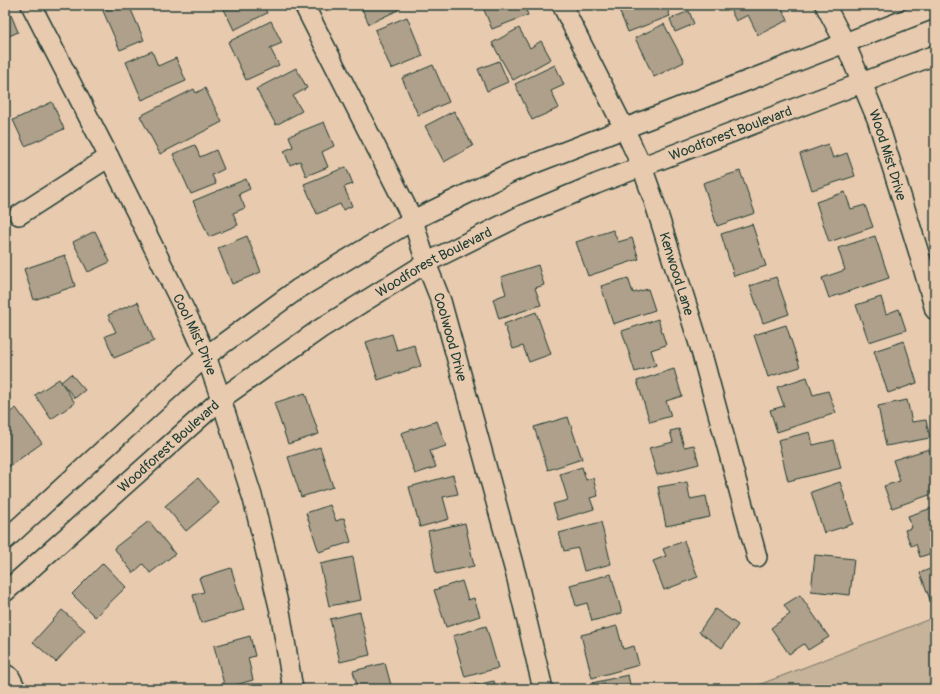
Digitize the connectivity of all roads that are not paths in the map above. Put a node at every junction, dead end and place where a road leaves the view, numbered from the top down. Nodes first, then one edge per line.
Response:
1 (30, 5) edge
2 (304, 5) edge
3 (562, 5) edge
4 (825, 5) edge
5 (935, 8) edge
6 (845, 43) junction
7 (935, 54) edge
8 (861, 83) junction
9 (624, 128) junction
10 (109, 157) junction
11 (642, 167) junction
12 (19, 215) dead end
13 (413, 220) junction
14 (426, 263) junction
15 (935, 310) edge
16 (206, 356) junction
17 (221, 399) junction
18 (5, 540) edge
19 (757, 556) dead end
20 (5, 592) edge
21 (5, 674) edge
22 (16, 689) edge
23 (293, 689) edge
24 (543, 689) edge

1 - 10 street, Cool Mist Drive
2 - 13 street, Coolwood Drive
3 - 9 street, Kenwood Lane
4 - 6 street, Wood Mist Drive
5 - 6 street
6 - 8 street, Wood Mist Drive
6 - 9 street
7 - 8 street, Woodforest Boulevard
8 - 11 street, Woodforest Boulevard
8 - 15 street, Wood Mist Drive
9 - 11 street, Kenwood Lane
9 - 13 street
10 - 12 street
10 - 16 street, Cool Mist Drive
11 - 14 street, Woodforest Boulevard
11 - 19 street, Kenwood Lane
13 - 14 street, Coolwood Drive
13 - 16 street
14 - 17 street, Woodforest Boulevard
14 - 24 street, Coolwood Drive
16 - 17 street, Cool Mist Drive
16 - 18 street
17 - 20 street, Woodforest Boulevard
17 - 23 street, Cool Mist Drive
21 - 22 street

